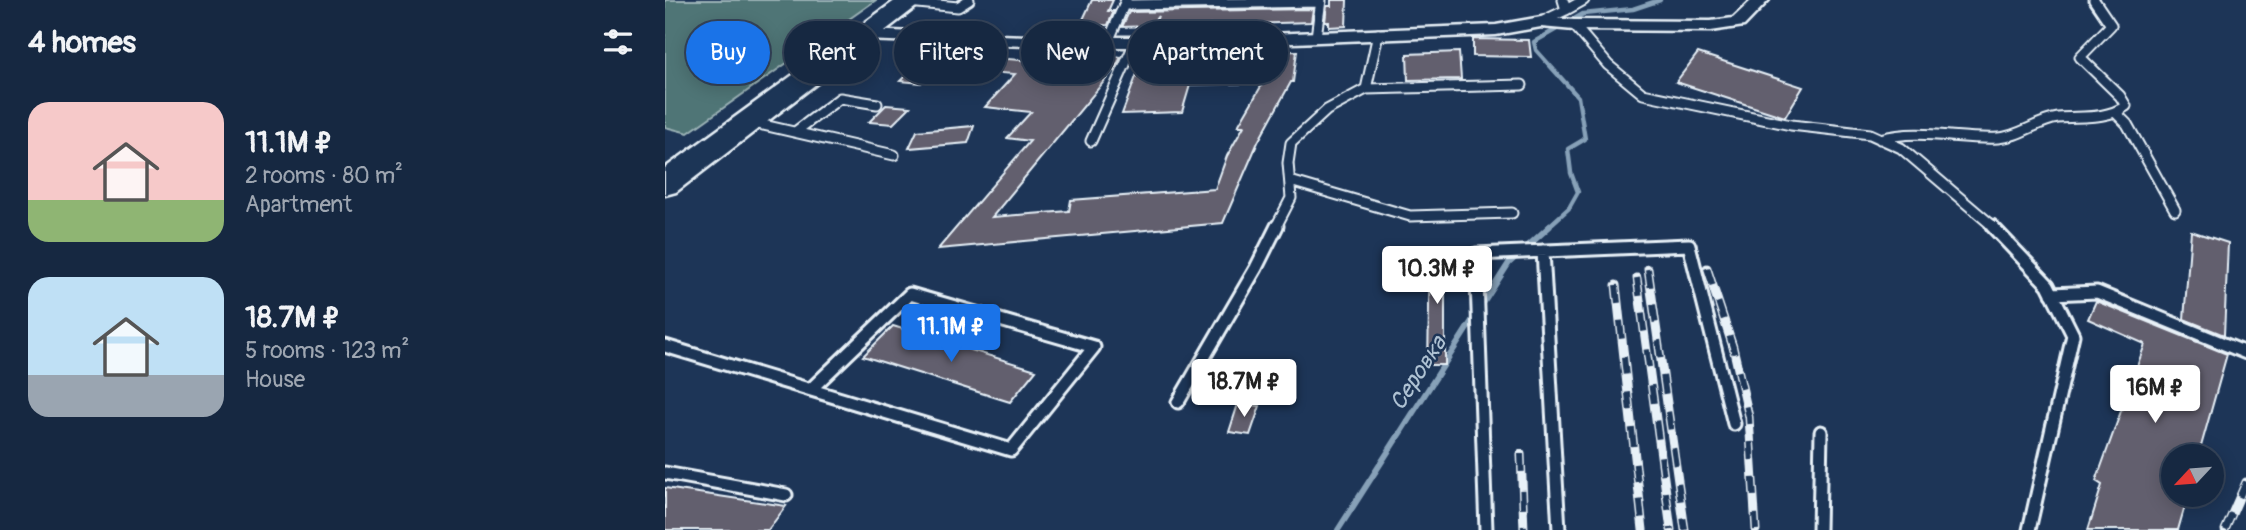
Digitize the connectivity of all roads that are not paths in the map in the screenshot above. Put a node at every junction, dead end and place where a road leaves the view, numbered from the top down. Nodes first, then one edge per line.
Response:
1 (969, 0) edge
2 (1563, 0) edge
3 (1584, 0) edge
4 (1761, 0) edge
5 (2094, 0) edge
6 (910, 1) edge
7 (1321, 1) edge
8 (1125, 3) edge
9 (1570, 17) junction
10 (880, 23) edge
11 (1114, 28) edge
12 (1378, 34) junction
13 (880, 35) edge
14 (1316, 37) junction
15 (1288, 38) edge
16 (1021, 40) edge
17 (1128, 58) edge
18 (797, 84) edge
19 (1522, 85) dead end
20 (1366, 89) junction
21 (877, 104) dead end
22 (2117, 114) junction
23 (747, 121) junction
24 (795, 132) junction
25 (1880, 139) junction
26 (1091, 141) dead end
27 (894, 155) dead end
28 (1290, 181) junction
29 (665, 184) edge
30 (2175, 210) dead end
31 (1513, 213) dead end
32 (1543, 251) junction
33 (2052, 294) junction
34 (665, 346) edge
35 (2246, 353) edge
36 (811, 389) junction
37 (1178, 402) dead end
38 (1734, 424) dead end
39 (1821, 432) dead end
40 (665, 473) edge
41 (786, 495) dead end
42 (1486, 530) edge
43 (1559, 530) edge
44 (1819, 530) edge
45 (2029, 530) edge

1 - 6 lane
2 - 9 lane
3 - 9 lane
4 - 9 street
5 - 22 lane
6 - 10 main road
7 - 8 lane
7 - 14 lane
8 - 11 lane
9 - 12 street
9 - 25 lane
12 - 14 street
12 - 20 lane
13 - 16 street
14 - 15 street
17 - 26 lane
18 - 23 main road
19 - 20 lane
20 - 28 lane
21 - 24 lane
22 - 25 lane
22 - 30 lane
23 - 24 lane
23 - 29 main road
24 - 27 lane
25 - 33 lane
28 - 31 lane
28 - 37 lane
32 - 38 lane
32 - 42 lane
32 - 43 lane
33 - 35 lane
33 - 45 lane
34 - 36 lane
36 - 36 lane
39 - 44 lane
40 - 41 lane

